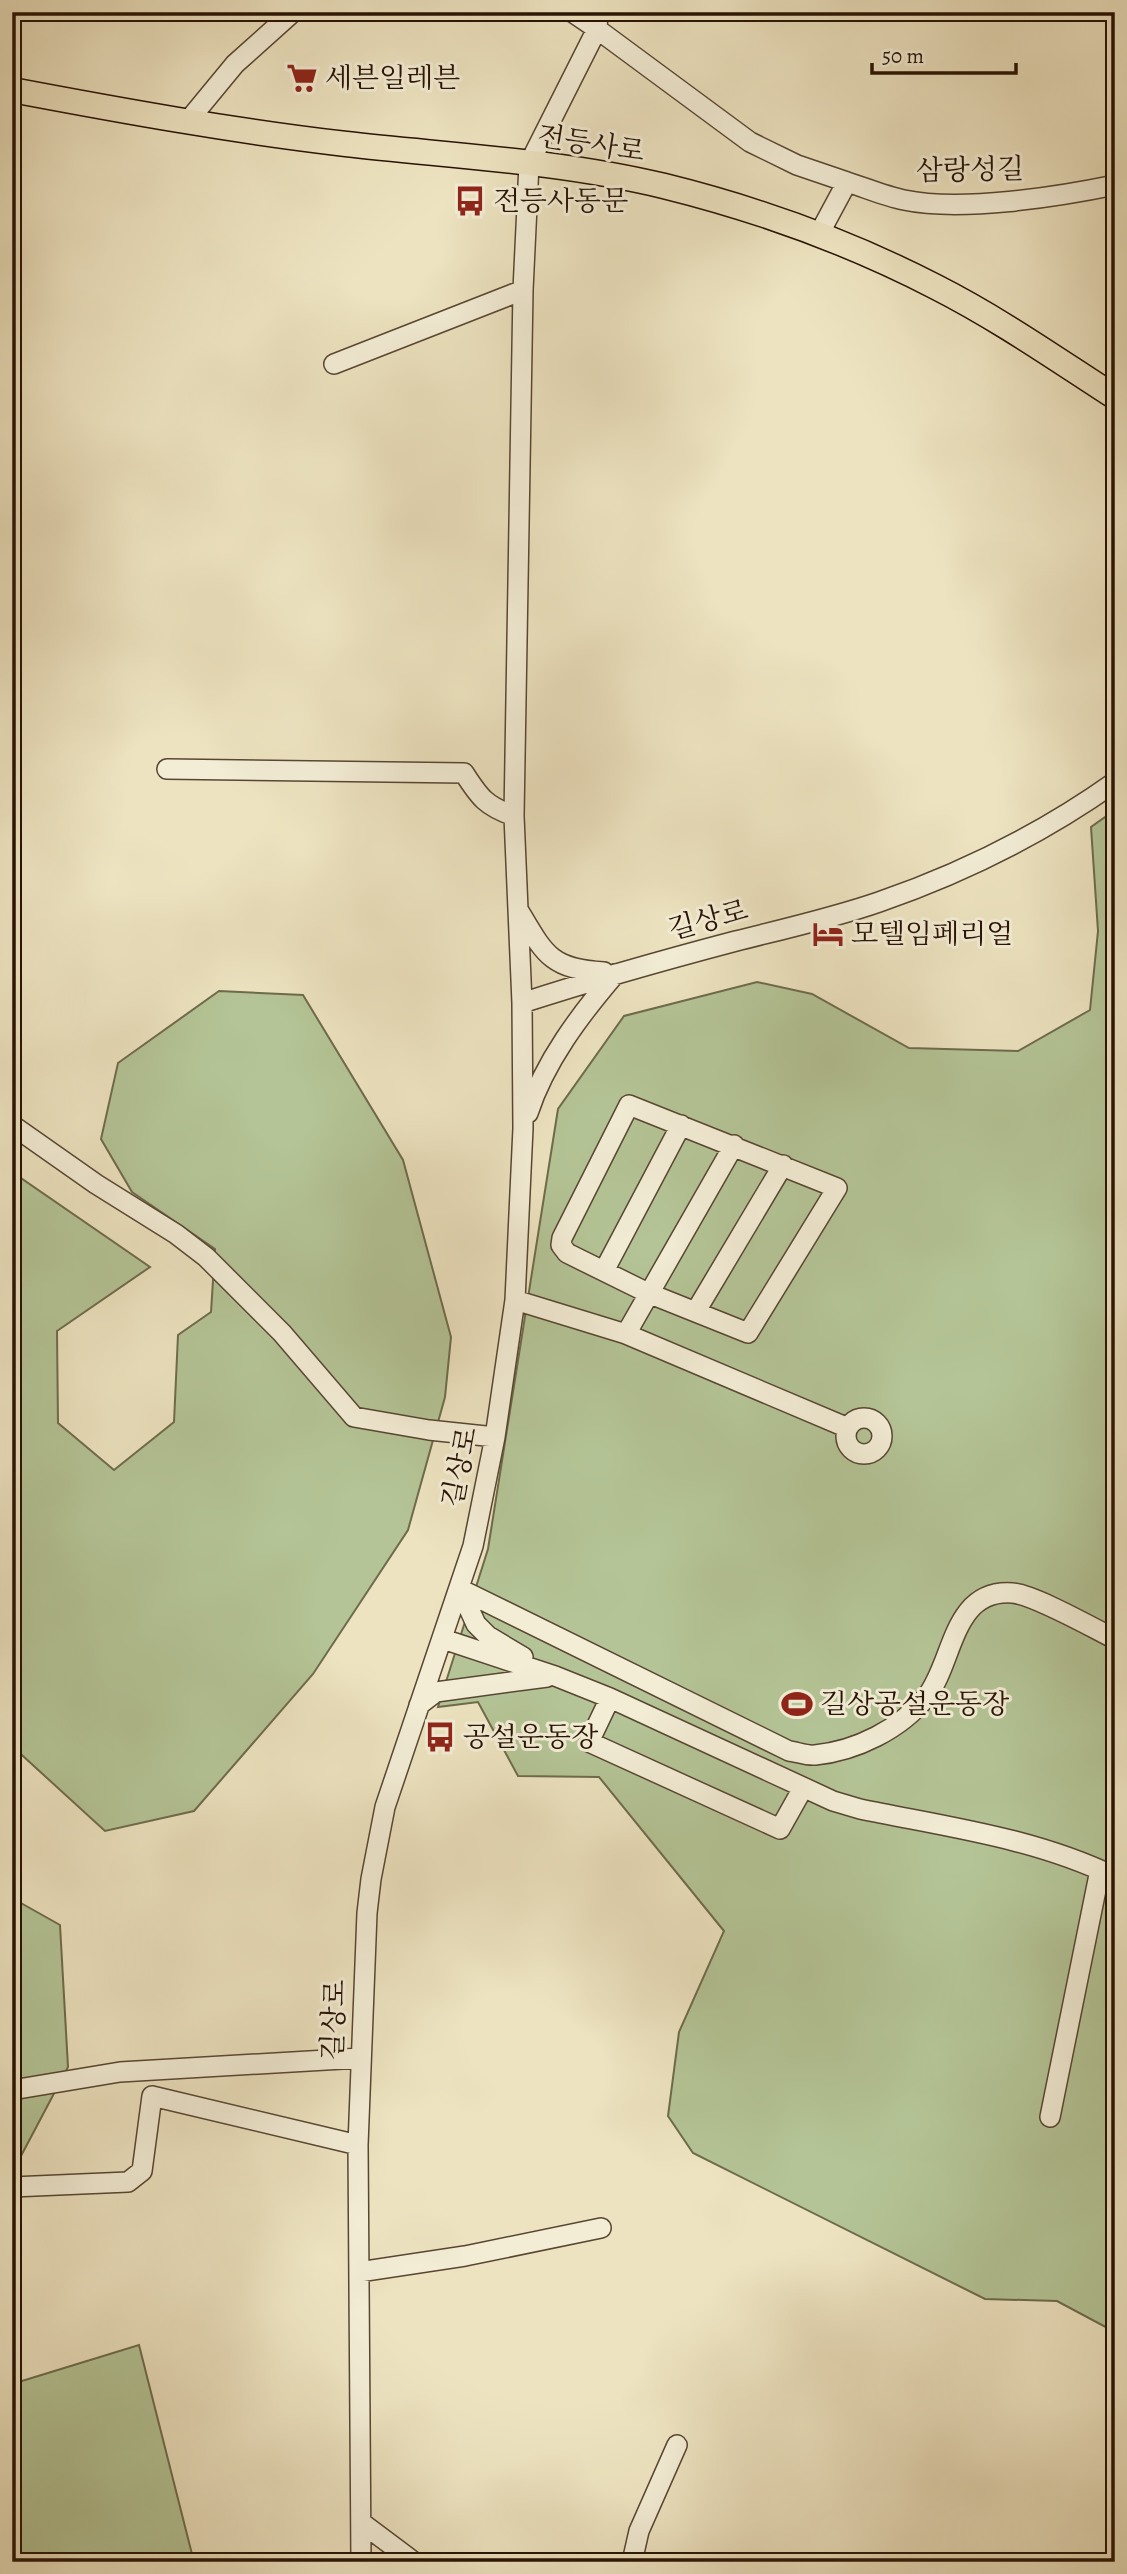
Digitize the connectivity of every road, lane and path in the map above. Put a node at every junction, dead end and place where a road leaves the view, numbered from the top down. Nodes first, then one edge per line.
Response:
1 (293, 12) edge
2 (572, 12) edge
3 (598, 21) edge
4 (12, 90) edge
5 (188, 121) junction
6 (529, 164) junction
7 (847, 182) junction
8 (1115, 186) edge
9 (818, 236) junction
10 (523, 290) junction
11 (334, 365) dead end
12 (1115, 397) edge
13 (167, 769) dead end
14 (1115, 782) edge
15 (514, 816) junction
16 (518, 910) junction
17 (616, 973) junction
18 (522, 1003) junction
19 (12, 1125) edge
20 (681, 1125) junction
21 (523, 1128) junction
22 (734, 1145) junction
23 (783, 1165) junction
24 (604, 1271) junction
25 (649, 1293) junction
26 (515, 1300) junction
27 (696, 1311) junction
28 (626, 1334) junction
29 (848, 1428) dead end
30 (495, 1437) junction
31 (460, 1589) junction
32 (443, 1639) junction
33 (1115, 1639) edge
34 (555, 1676) junction
35 (610, 1698) junction
36 (419, 1705) junction
37 (803, 1788) junction
38 (1107, 1873) edge
39 (360, 2058) junction
40 (12, 2090) edge
41 (1050, 2117) dead end
42 (358, 2145) junction
43 (12, 2187) edge
44 (601, 2228) dead end
45 (359, 2272) junction
46 (677, 2445) dead end
47 (362, 2523) junction
48 (361, 2562) edge
49 (414, 2562) edge
50 (632, 2562) edge

1 - 5 street
2 - 3 street, 삼랑성길
3 - 6 street
3 - 7 street, 삼랑성길
4 - 5 main road, 전등사로
5 - 6 main road, 전등사로
6 - 9 main road, 전등사로
6 - 10 street
7 - 8 street, 삼랑성길
7 - 9 street
9 - 12 main road, 전등사로
10 - 11 street
10 - 15 street
13 - 15 street
14 - 17 street, 길상로
15 - 16 street
16 - 17 street
16 - 18 street
17 - 18 street, 길상로
17 - 21 street
18 - 21 street, 길상로
19 - 30 street
20 - 22 street
20 - 24 street
20 - 24 street
21 - 26 street, 길상로
22 - 23 street
22 - 25 street
23 - 27 street
23 - 27 street
24 - 25 street
25 - 27 street
25 - 28 street
26 - 28 street
26 - 30 street, 길상로
28 - 29 street
30 - 31 street, 길상로
31 - 32 street, 길상로
31 - 33 street
31 - 34 street
32 - 34 street
32 - 36 street, 길상로
34 - 35 street
34 - 36 street
35 - 37 street
35 - 37 street
36 - 39 street, 길상로
37 - 38 street
38 - 41 street
39 - 40 street
39 - 42 street, 길상로
42 - 43 street
42 - 45 street, 길상로
44 - 45 street
45 - 47 street, 길상로
46 - 50 street
47 - 48 street, 길상로
47 - 49 street

